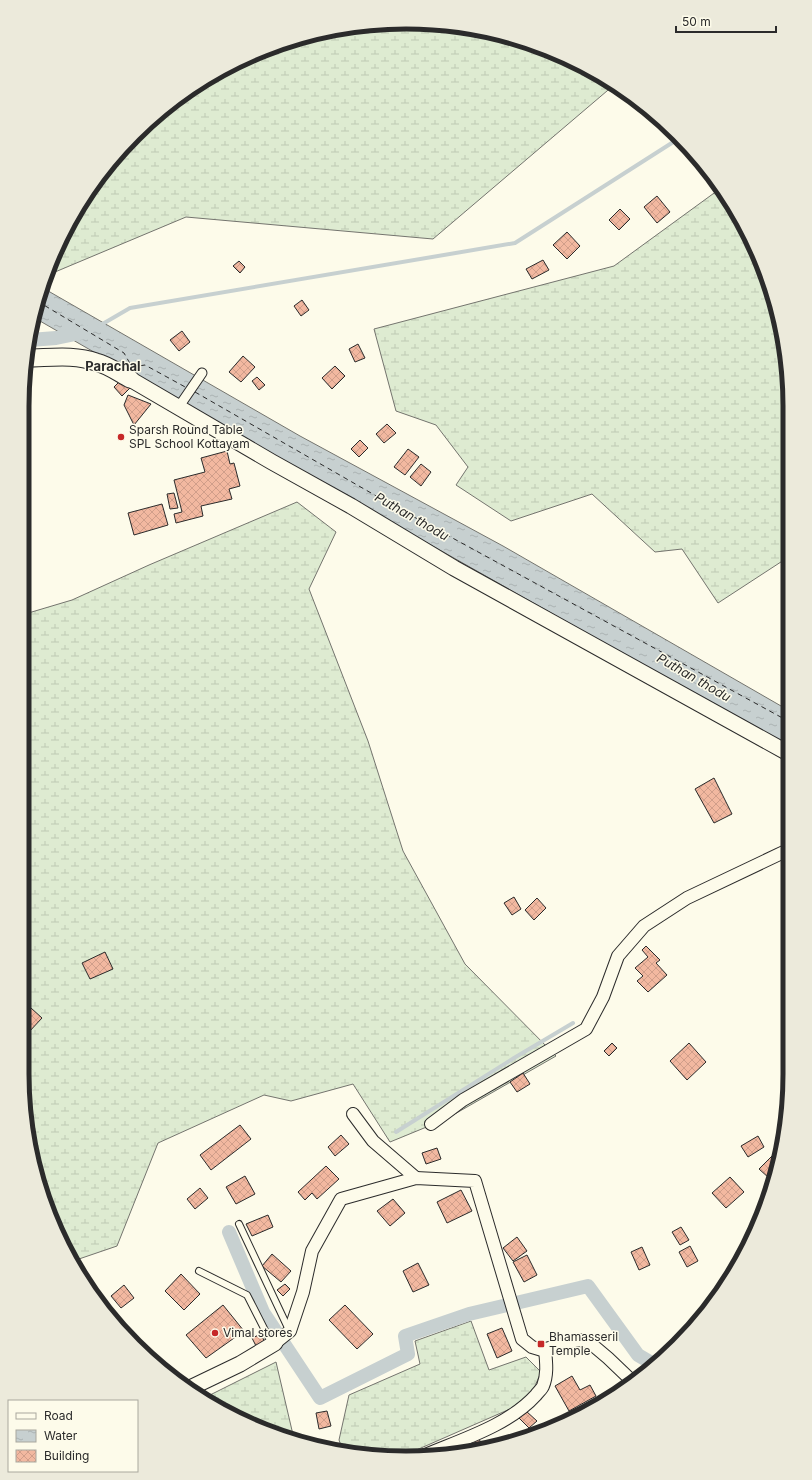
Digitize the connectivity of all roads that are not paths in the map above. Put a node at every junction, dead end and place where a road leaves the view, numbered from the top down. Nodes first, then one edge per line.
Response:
1 (32, 358) edge
2 (202, 373) dead end
3 (130, 379) joint
4 (178, 408) junction
5 (783, 751) edge
6 (783, 852) edge
7 (353, 1114) dead end
8 (431, 1124) dead end
9 (416, 1178) junction
10 (239, 1224) dead end
11 (200, 1271) dead end
12 (281, 1339) junction
13 (545, 1349) junction
14 (629, 1378) edge
15 (195, 1386) edge
16 (438, 1449) edge

1 - 3 main road
2 - 4 street
3 - 4 street
4 - 5 street
6 - 8 street
7 - 9 street
9 - 12 street
9 - 13 street
10 - 12 lane
11 - 12 lane
12 - 15 street
13 - 14 street
13 - 16 street

